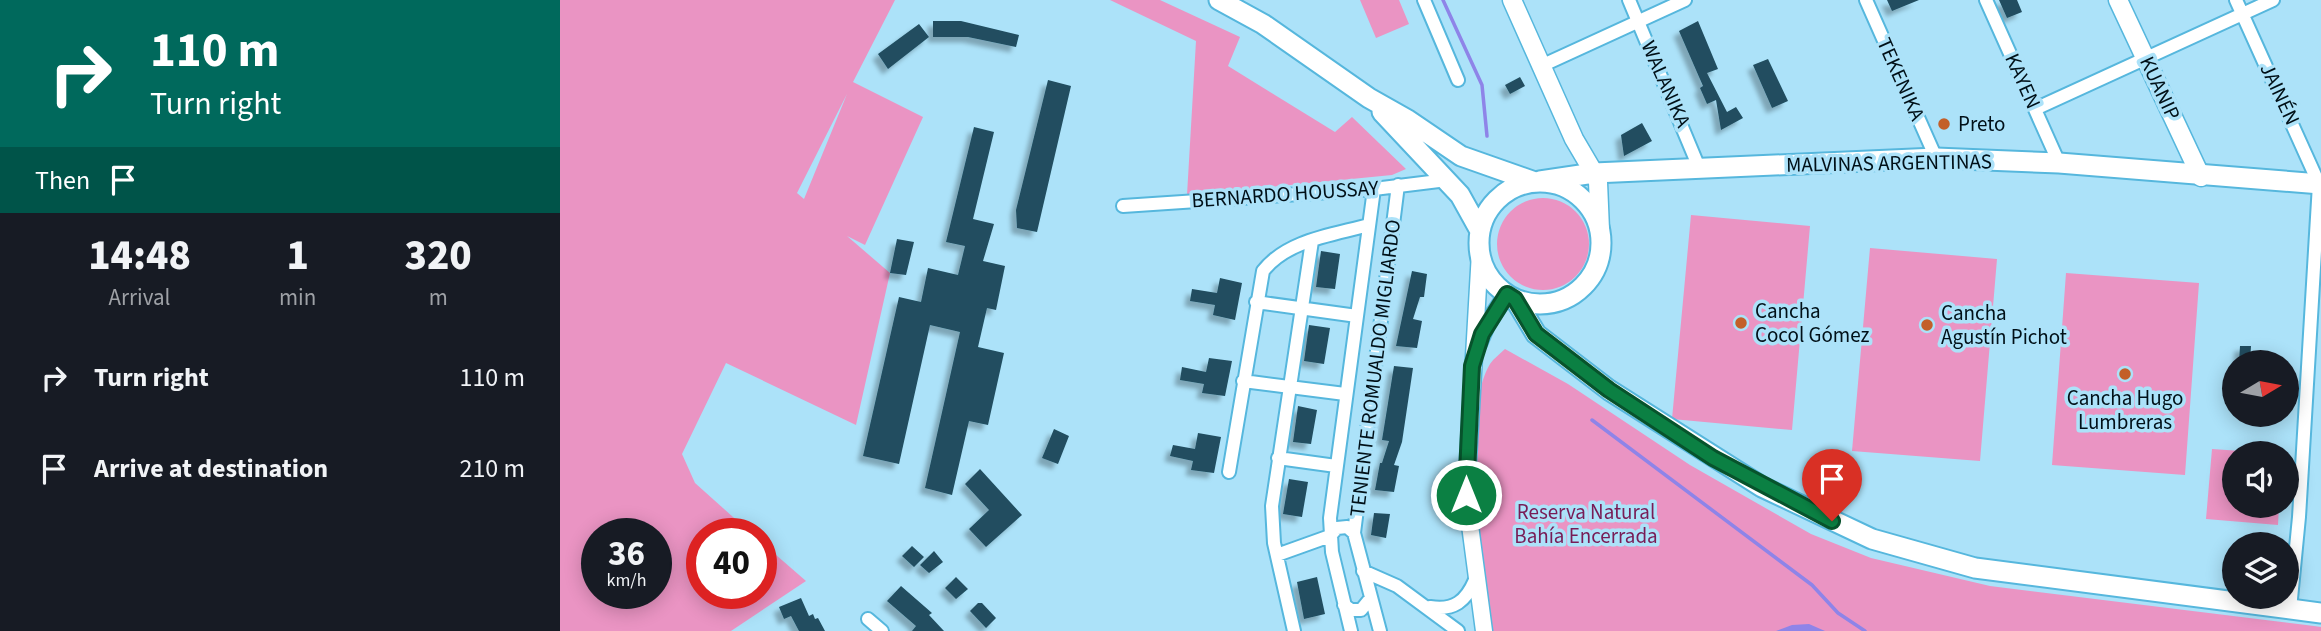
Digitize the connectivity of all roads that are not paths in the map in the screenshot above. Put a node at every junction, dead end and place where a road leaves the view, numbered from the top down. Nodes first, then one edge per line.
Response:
1 (1424, 0) edge
2 (1512, 0) edge
3 (1629, 0) edge
4 (1685, 0) edge
5 (1866, 0) edge
6 (1986, 0) edge
7 (2118, 0) edge
8 (2236, 0) edge
9 (2273, 0) edge
10 (1231, 3) edge
11 (2243, 14) junction
12 (1639, 22) junction
13 (2146, 57) junction
14 (1541, 66) junction
15 (1458, 80) dead end
16 (1369, 98) junction
17 (2035, 109) junction
18 (1936, 158) junction
19 (2059, 163) junction
20 (1700, 170) junction
21 (1586, 174) junction
22 (2201, 177) junction
23 (1447, 180) junction
24 (1538, 182) junction
25 (2320, 184) edge
26 (1398, 185) junction
27 (1374, 189) junction
28 (1123, 206) dead end
29 (1369, 225) junction
30 (1600, 230) junction
31 (1480, 231) junction
32 (1312, 241) junction
33 (1480, 252) junction
34 (1511, 297) junction
35 (1256, 302) junction
36 (1301, 308) junction
37 (1357, 316) junction
38 (1472, 366) junction
39 (1243, 380) junction
40 (1289, 387) junction
41 (1345, 394) junction
42 (1278, 458) junction
43 (1336, 466) junction
44 (1229, 472) dead end
45 (2298, 532) edge
46 (1354, 533) junction
47 (1329, 536) junction
48 (1277, 555) junction
49 (1363, 571) junction
50 (1475, 580) junction
51 (1370, 599) junction
52 (2222, 600) edge
53 (1345, 605) junction
54 (1428, 606) junction
55 (2290, 609) edge
56 (2321, 612) edge
57 (868, 619) dead end
58 (882, 631) edge
59 (1294, 631) edge
60 (1351, 631) edge
61 (1380, 631) edge
62 (1458, 631) edge
63 (1484, 631) edge

1 - 15 street
2 - 14 main road
3 - 12 street, WALANIKA
4 - 12 street
5 - 18 street, TEKENIKA
6 - 17 street, KAYEN
7 - 13 main road, KUANIP
8 - 11 street, JAINÉN
9 - 11 street
10 - 16 main road
11 - 13 street
11 - 25 street, JAINÉN
12 - 14 street
12 - 20 street, WALANIKA
13 - 17 street
13 - 22 main road, KUANIP
14 - 21 main road
16 - 23 main road
16 - 24 main road, MALVINAS ARGENTINAS
17 - 19 street, KAYEN
18 - 19 main road, MALVINAS ARGENTINAS
18 - 20 main road, MALVINAS ARGENTINAS
19 - 22 main road, MALVINAS ARGENTINAS
20 - 21 main road, MALVINAS ARGENTINAS
21 - 24 main road, MALVINAS ARGENTINAS
21 - 30 main road
22 - 25 main road, MALVINAS ARGENTINAS
23 - 26 street, BERNARDO HOUSSAY
23 - 31 main road
24 - 30 main road
24 - 31 main road
25 - 45 street, JAINÉN
26 - 27 street, BERNARDO HOUSSAY
26 - 46 street, TENIENTE ROMUALDO MIGLIARDO
27 - 28 street, BERNARDO HOUSSAY
27 - 29 street, TENIENTE ROMUALDO MIGLIARDO
29 - 32 street
29 - 37 street, TENIENTE ROMUALDO MIGLIARDO
30 - 34 main road
31 - 33 main road
32 - 35 street
32 - 36 street
33 - 34 main road
33 - 38 street
34 - 38 street
34 - 52 main road
35 - 36 street
35 - 39 street
36 - 37 street
36 - 40 street
37 - 41 street, TENIENTE ROMUALDO MIGLIARDO
38 - 50 street
39 - 40 street
39 - 44 street
40 - 41 street
40 - 42 street
41 - 43 street, TENIENTE ROMUALDO MIGLIARDO
42 - 43 street
42 - 48 street
43 - 47 street, TENIENTE ROMUALDO MIGLIARDO
46 - 47 street
46 - 49 street, TENIENTE ROMUALDO MIGLIARDO
47 - 48 street
47 - 53 street, TENIENTE ROMUALDO MIGLIARDO
48 - 59 street
49 - 51 street, TENIENTE ROMUALDO MIGLIARDO
49 - 54 street
50 - 54 street
50 - 63 street
51 - 53 street
51 - 61 street, TENIENTE ROMUALDO MIGLIARDO
53 - 60 street, TENIENTE ROMUALDO MIGLIARDO
54 - 62 street
55 - 56 main road
57 - 58 street

